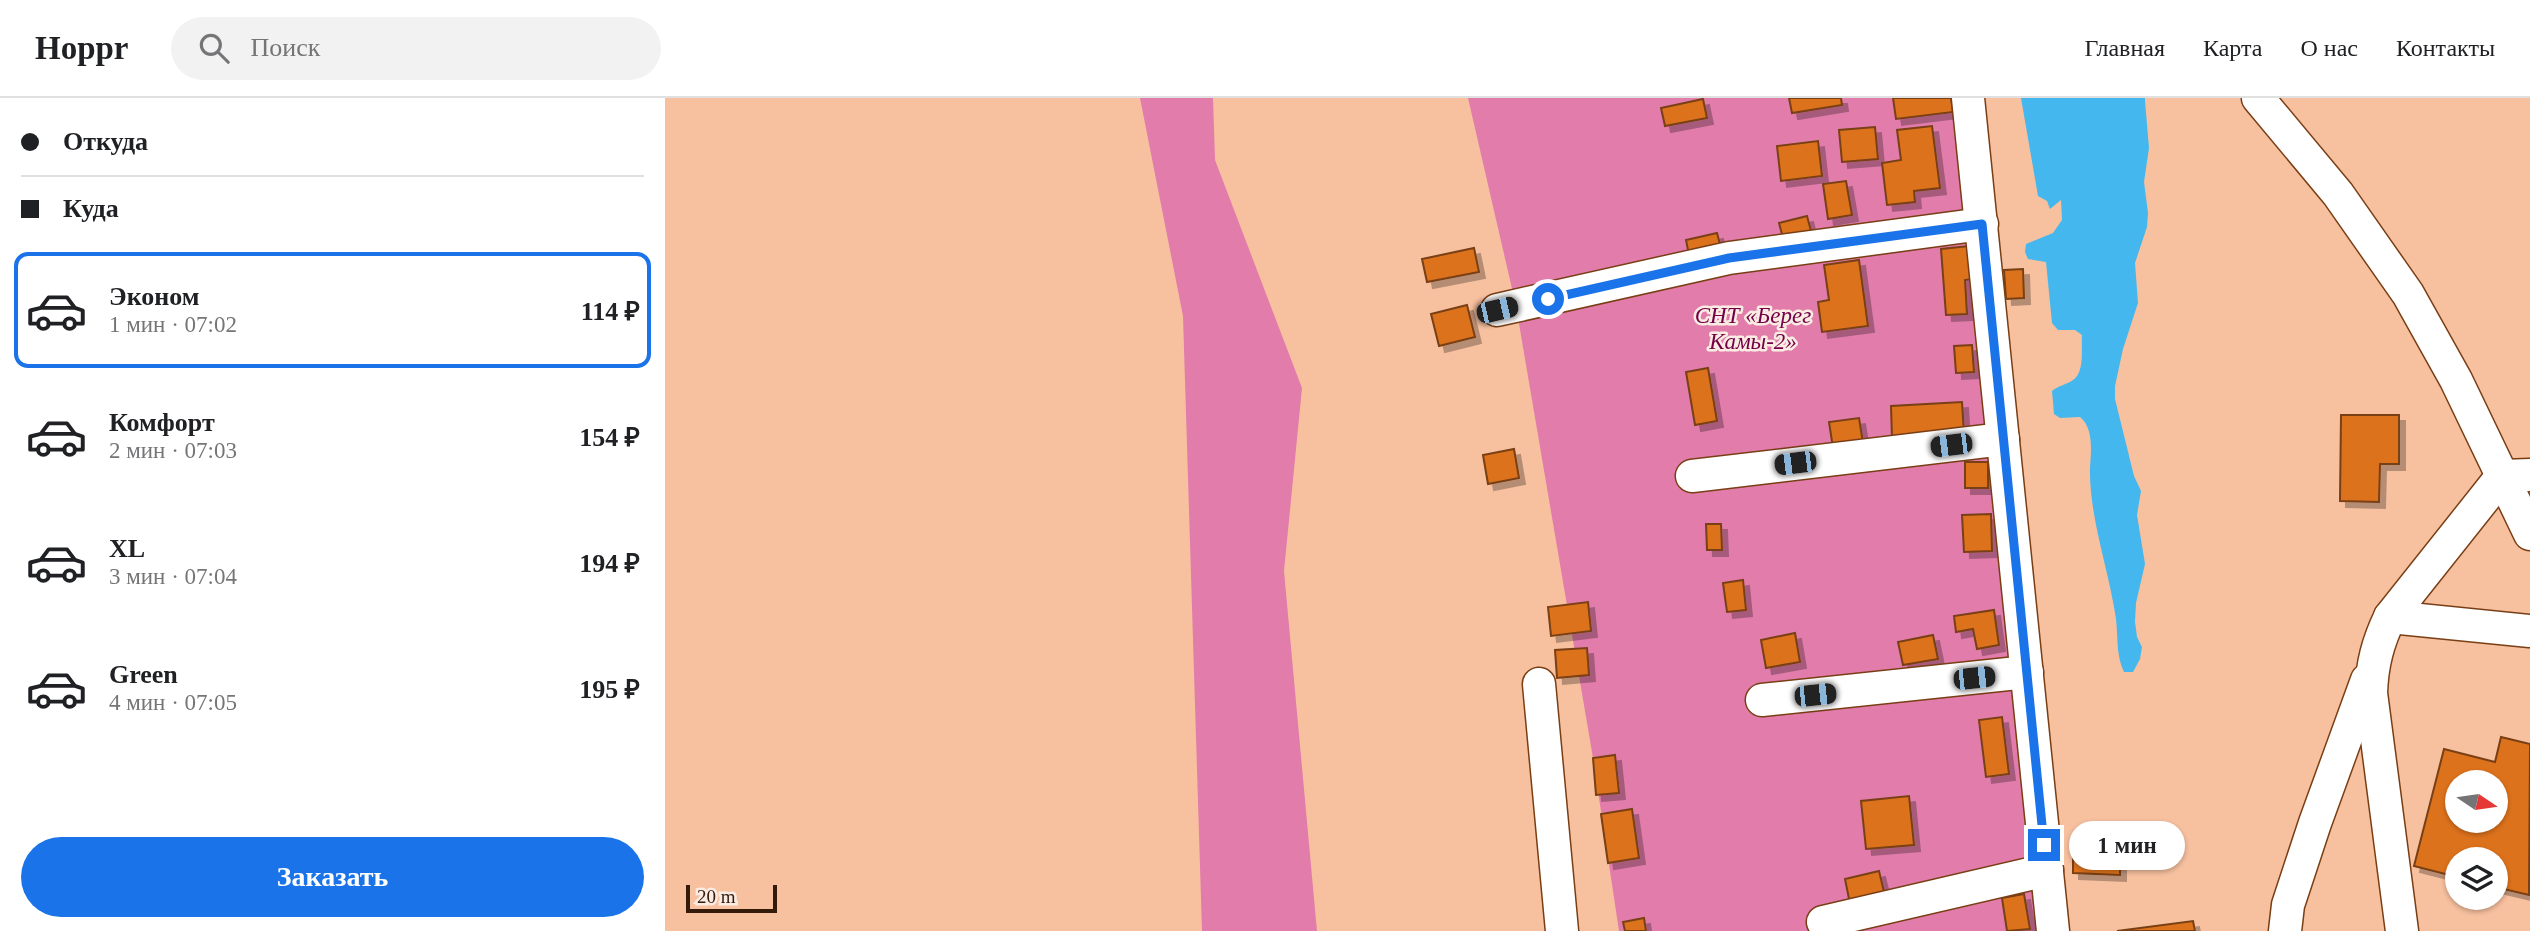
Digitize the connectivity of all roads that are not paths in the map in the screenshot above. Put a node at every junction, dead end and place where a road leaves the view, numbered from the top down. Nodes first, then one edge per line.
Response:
1 (1968, 98) edge
2 (2258, 98) edge
3 (1982, 224) junction
4 (1497, 310) dead end
5 (2003, 439) junction
6 (1692, 475) dead end
7 (2516, 476) edge
8 (2530, 534) edge
9 (2390, 617) junction
10 (2530, 631) edge
11 (2372, 668) junction
12 (2027, 672) junction
13 (1539, 684) dead end
14 (1762, 700) dead end
15 (2047, 870) junction
16 (2287, 918) edge
17 (1823, 922) dead end
18 (1562, 931) edge
19 (2053, 931) edge
20 (2402, 931) edge

1 - 3 lane
2 - 7 lane
3 - 4 lane
3 - 5 lane
5 - 6 lane
5 - 12 lane
7 - 8 lane
7 - 9 lane
9 - 10 lane
9 - 11 lane
11 - 16 lane
11 - 20 lane
12 - 14 lane
12 - 15 lane
13 - 18 lane
15 - 17 lane
15 - 19 lane

